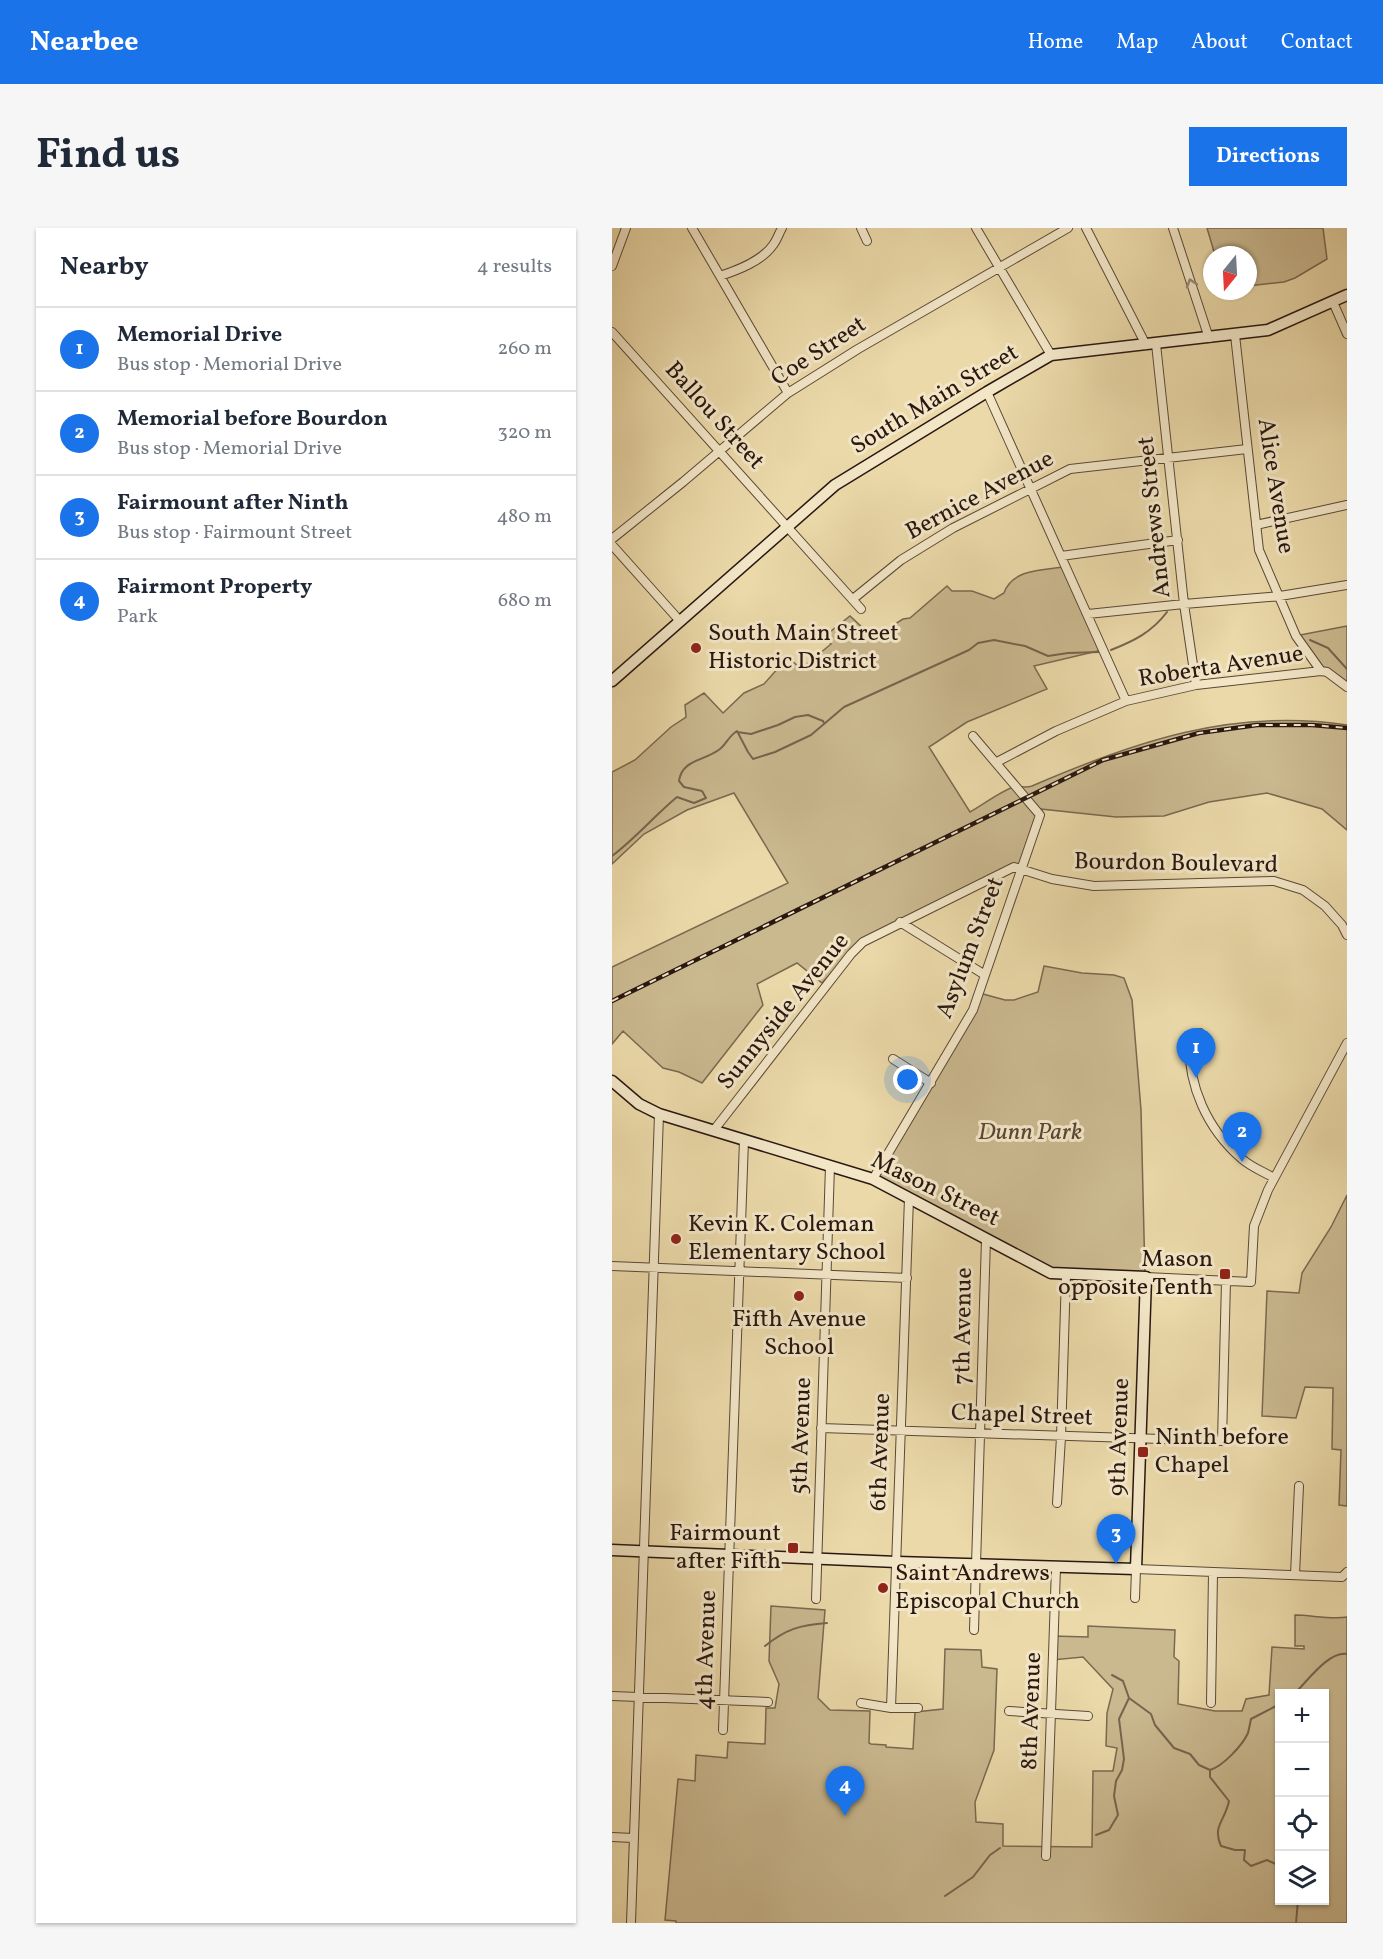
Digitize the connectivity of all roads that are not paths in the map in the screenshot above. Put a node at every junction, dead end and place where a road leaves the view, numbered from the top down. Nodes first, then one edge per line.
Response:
1 (626, 228) edge
2 (692, 228) edge
3 (782, 228) edge
4 (861, 228) edge
5 (976, 228) edge
6 (1068, 228) edge
7 (1086, 228) edge
8 (1173, 228) edge
9 (867, 241) dead end
10 (612, 266) edge
11 (998, 267) junction
12 (720, 276) junction
13 (1347, 295) edge
14 (1333, 302) junction
15 (612, 332) edge
16 (1347, 334) edge
17 (1235, 335) junction
18 (1209, 338) junction
19 (1151, 345) junction
20 (1051, 355) junction
21 (987, 392) junction
22 (788, 393) junction
23 (1247, 449) junction
24 (719, 450) junction
25 (1168, 458) junction
26 (1031, 488) junction
27 (1347, 505) edge
28 (1256, 525) junction
29 (787, 526) junction
30 (612, 539) edge
31 (1178, 540) junction
32 (612, 545) edge
33 (1061, 556) junction
34 (1347, 585) edge
35 (1280, 596) junction
36 (853, 599) junction
37 (1184, 604) junction
38 (861, 609) dead end
39 (1088, 614) junction
40 (680, 620) junction
41 (1321, 671) junction
42 (612, 681) edge
43 (1196, 685) junction
44 (1347, 687) edge
45 (1126, 701) junction
46 (973, 736) dead end
47 (997, 762) junction
48 (1022, 870) junction
49 (900, 922) junction
50 (1347, 935) edge
51 (985, 975) junction
52 (1200, 1033) dead end
53 (1347, 1043) edge
54 (893, 1059) dead end
55 (612, 1081) edge
56 (931, 1083) junction
57 (659, 1114) junction
58 (714, 1130) junction
59 (744, 1140) junction
60 (830, 1166) junction
61 (1274, 1178) junction
62 (873, 1179) junction
63 (909, 1198) junction
64 (986, 1239) junction
65 (612, 1266) edge
66 (652, 1267) junction
67 (740, 1270) junction
68 (828, 1274) junction
69 (1066, 1275) junction
70 (1146, 1277) junction
71 (907, 1278) junction
72 (1226, 1281) junction
73 (821, 1428) junction
74 (901, 1431) junction
75 (981, 1434) junction
76 (1061, 1437) junction
77 (1141, 1440) junction
78 (1299, 1486) dead end
79 (1057, 1503) dead end
80 (612, 1550) edge
81 (645, 1552) junction
82 (729, 1555) junction
83 (817, 1559) junction
84 (897, 1562) junction
85 (977, 1565) junction
86 (1056, 1568) junction
87 (1136, 1569) junction
88 (1347, 1572) edge
89 (1213, 1573) junction
90 (1295, 1575) junction
91 (1135, 1598) dead end
92 (816, 1599) dead end
93 (974, 1630) dead end
94 (612, 1696) edge
95 (639, 1697) junction
96 (724, 1701) junction
97 (768, 1702) dead end
98 (861, 1702) dead end
99 (1211, 1703) dead end
100 (891, 1708) junction
101 (918, 1708) dead end
102 (1009, 1711) dead end
103 (1051, 1713) junction
104 (1088, 1716) dead end
105 (723, 1730) dead end
106 (612, 1837) edge
107 (633, 1838) junction
108 (1046, 1856) dead end
109 (631, 1923) edge

1 - 10 street
2 - 12 street
3 - 12 street
4 - 9 street
5 - 11 street
6 - 11 street, Coe Street
7 - 19 street
18 -> 8 street
11 - 20 street
11 - 22 street, Coe Street
12 - 22 street
13 - 14 street, South Main Street
14 - 16 street
14 - 17 street, South Main Street
15 - 24 street, Ballou Street
17 - 18 street, South Main Street
17 - 23 street, Alice Avenue
18 - 19 street, South Main Street
19 - 20 street, South Main Street
19 - 25 street, Andrews Street
20 - 21 street, South Main Street
21 - 26 street
21 - 29 street, South Main Street
22 - 24 street, Coe Street
23 - 25 street, Bernice Avenue
23 - 28 street, Alice Avenue
24 - 29 street, Ballou Street
24 - 30 street, Coe Street
25 - 26 street, Bernice Avenue
25 - 31 street, Andrews Street
26 - 33 street
26 - 36 street, Bernice Avenue
27 - 28 street
28 - 35 street, Alice Avenue
29 - 36 street, Ballou Street
29 - 40 street, South Main Street
31 - 33 street
31 - 37 street, Andrews Street
32 - 40 street
33 - 39 street
34 - 35 street
35 - 37 street
35 - 41 street, Alice Avenue
36 - 38 street, Ballou Street
37 - 39 street
37 - 43 street, Andrews Street
39 - 45 street
40 - 42 street, South Main Street
41 - 43 street, Roberta Avenue
41 - 44 street, Alice Avenue
43 - 45 street, Roberta Avenue
45 - 47 street, Roberta Avenue
46 - 47 street, Asylum Street
47 - 48 street, Asylum Street
48 - 49 street, Sunnyside Avenue
48 - 50 street, Bourdon Boulevard
48 - 51 street, Asylum Street
49 - 51 street
49 - 58 street, Sunnyside Avenue
51 - 56 street, Asylum Street
52 - 61 street
53 - 61 street
54 - 56 street
55 - 57 street, Mason Street
56 - 62 street, Asylum Street
57 - 58 street, Mason Street
57 - 66 street
58 - 59 street, Mason Street
59 - 60 street, Mason Street
59 - 67 street, 4th Avenue
60 - 62 street, Mason Street
60 - 68 street, 5th Avenue
61 - 72 street, Mason Street
62 - 63 street, Mason Street
63 - 64 street, Mason Street
63 - 71 street, 6th Avenue
64 - 69 street, Mason Street
64 - 75 street, 7th Avenue
65 - 66 street
66 - 67 street
66 - 81 street
67 - 68 street
67 - 82 street, 4th Avenue
68 - 71 street
68 - 73 street, 5th Avenue
69 - 70 street, Mason Street
69 - 76 street
70 - 72 street, Mason Street
70 - 77 street, 9th Avenue
71 - 74 street, 6th Avenue
72 - 77 street, Chapel Street
73 - 74 street, Chapel Street
73 - 83 street, 5th Avenue
74 - 75 street, Chapel Street
74 - 84 street, 6th Avenue
75 - 76 street, Chapel Street
75 - 85 street, 7th Avenue
76 - 77 street, Chapel Street
76 - 79 street
77 - 87 street, 9th Avenue
78 - 90 street
80 - 81 street
81 - 82 street
81 - 95 street
82 - 83 street
82 - 96 street, 4th Avenue
83 - 84 street
83 - 92 street, 5th Avenue
84 - 85 street
84 - 100 street, 6th Avenue
85 - 86 street
85 - 93 street, 7th Avenue
86 - 87 street
86 - 103 street, 8th Avenue
87 - 89 street
87 - 91 street, 9th Avenue
88 - 90 street
89 - 90 street
89 - 99 street
94 - 95 street
95 - 96 street
95 - 107 street
96 - 97 street
96 - 105 street, 4th Avenue
98 - 100 street
100 - 101 street
102 - 103 street
103 - 104 street
103 - 108 street, 8th Avenue
106 - 107 street
107 - 109 street

